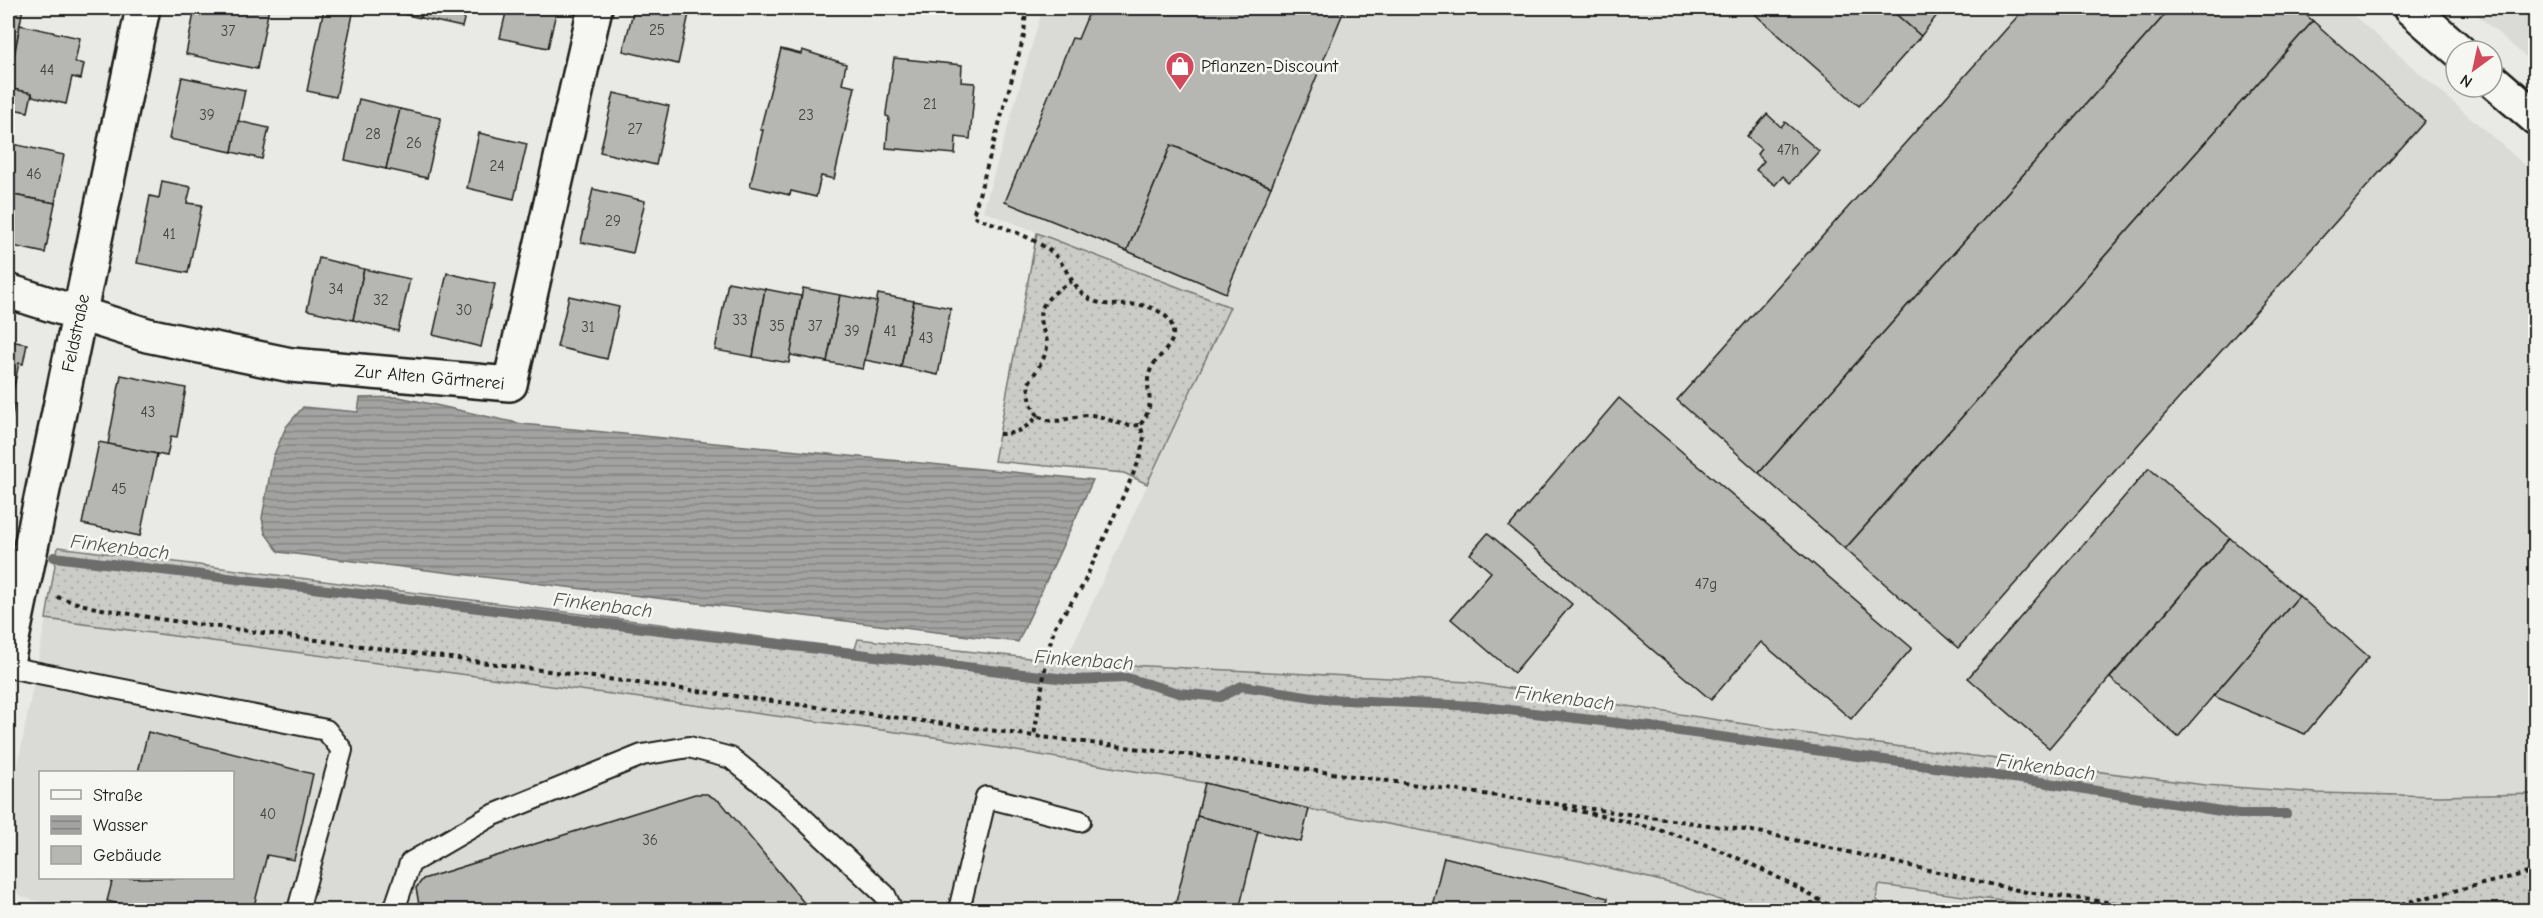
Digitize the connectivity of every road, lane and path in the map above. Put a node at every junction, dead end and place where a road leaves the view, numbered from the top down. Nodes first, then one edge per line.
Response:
1 (143, 8) edge
2 (595, 8) edge
3 (1026, 8) edge
4 (2410, 8) edge
5 (2445, 39) edge
6 (2504, 91) edge
7 (2535, 118) edge
8 (1072, 281) junction
9 (8, 291) edge
10 (79, 312) junction
11 (1038, 416) junction
12 (1140, 425) junction
13 (999, 434) dead end
14 (23, 588) junction
15 (8, 658) edge
16 (8, 667) edge
17 (1034, 736) junction
18 (1528, 800) junction
19 (1080, 821) dead end
20 (2535, 871) edge
21 (298, 910) edge
22 (394, 910) edge
23 (892, 910) edge
24 (959, 910) edge
25 (1837, 910) edge
26 (2172, 910) edge
27 (2375, 910) edge

1 - 10 street, Feldstraße
2 - 10 street, Zur Alten Gärtnerei
3 - 8 path
4 - 5 street
6 - 7 street
8 - 11 path
8 - 12 path
9 - 10 street
10 - 14 street, Feldstraße
11 - 12 path
11 - 13 path
12 - 17 path
14 - 15 street, Feldstraße
14 - 17 path
16 - 21 lane
17 - 18 path
18 - 25 path
18 - 26 path
19 - 24 lane
20 - 27 path
22 - 23 lane

